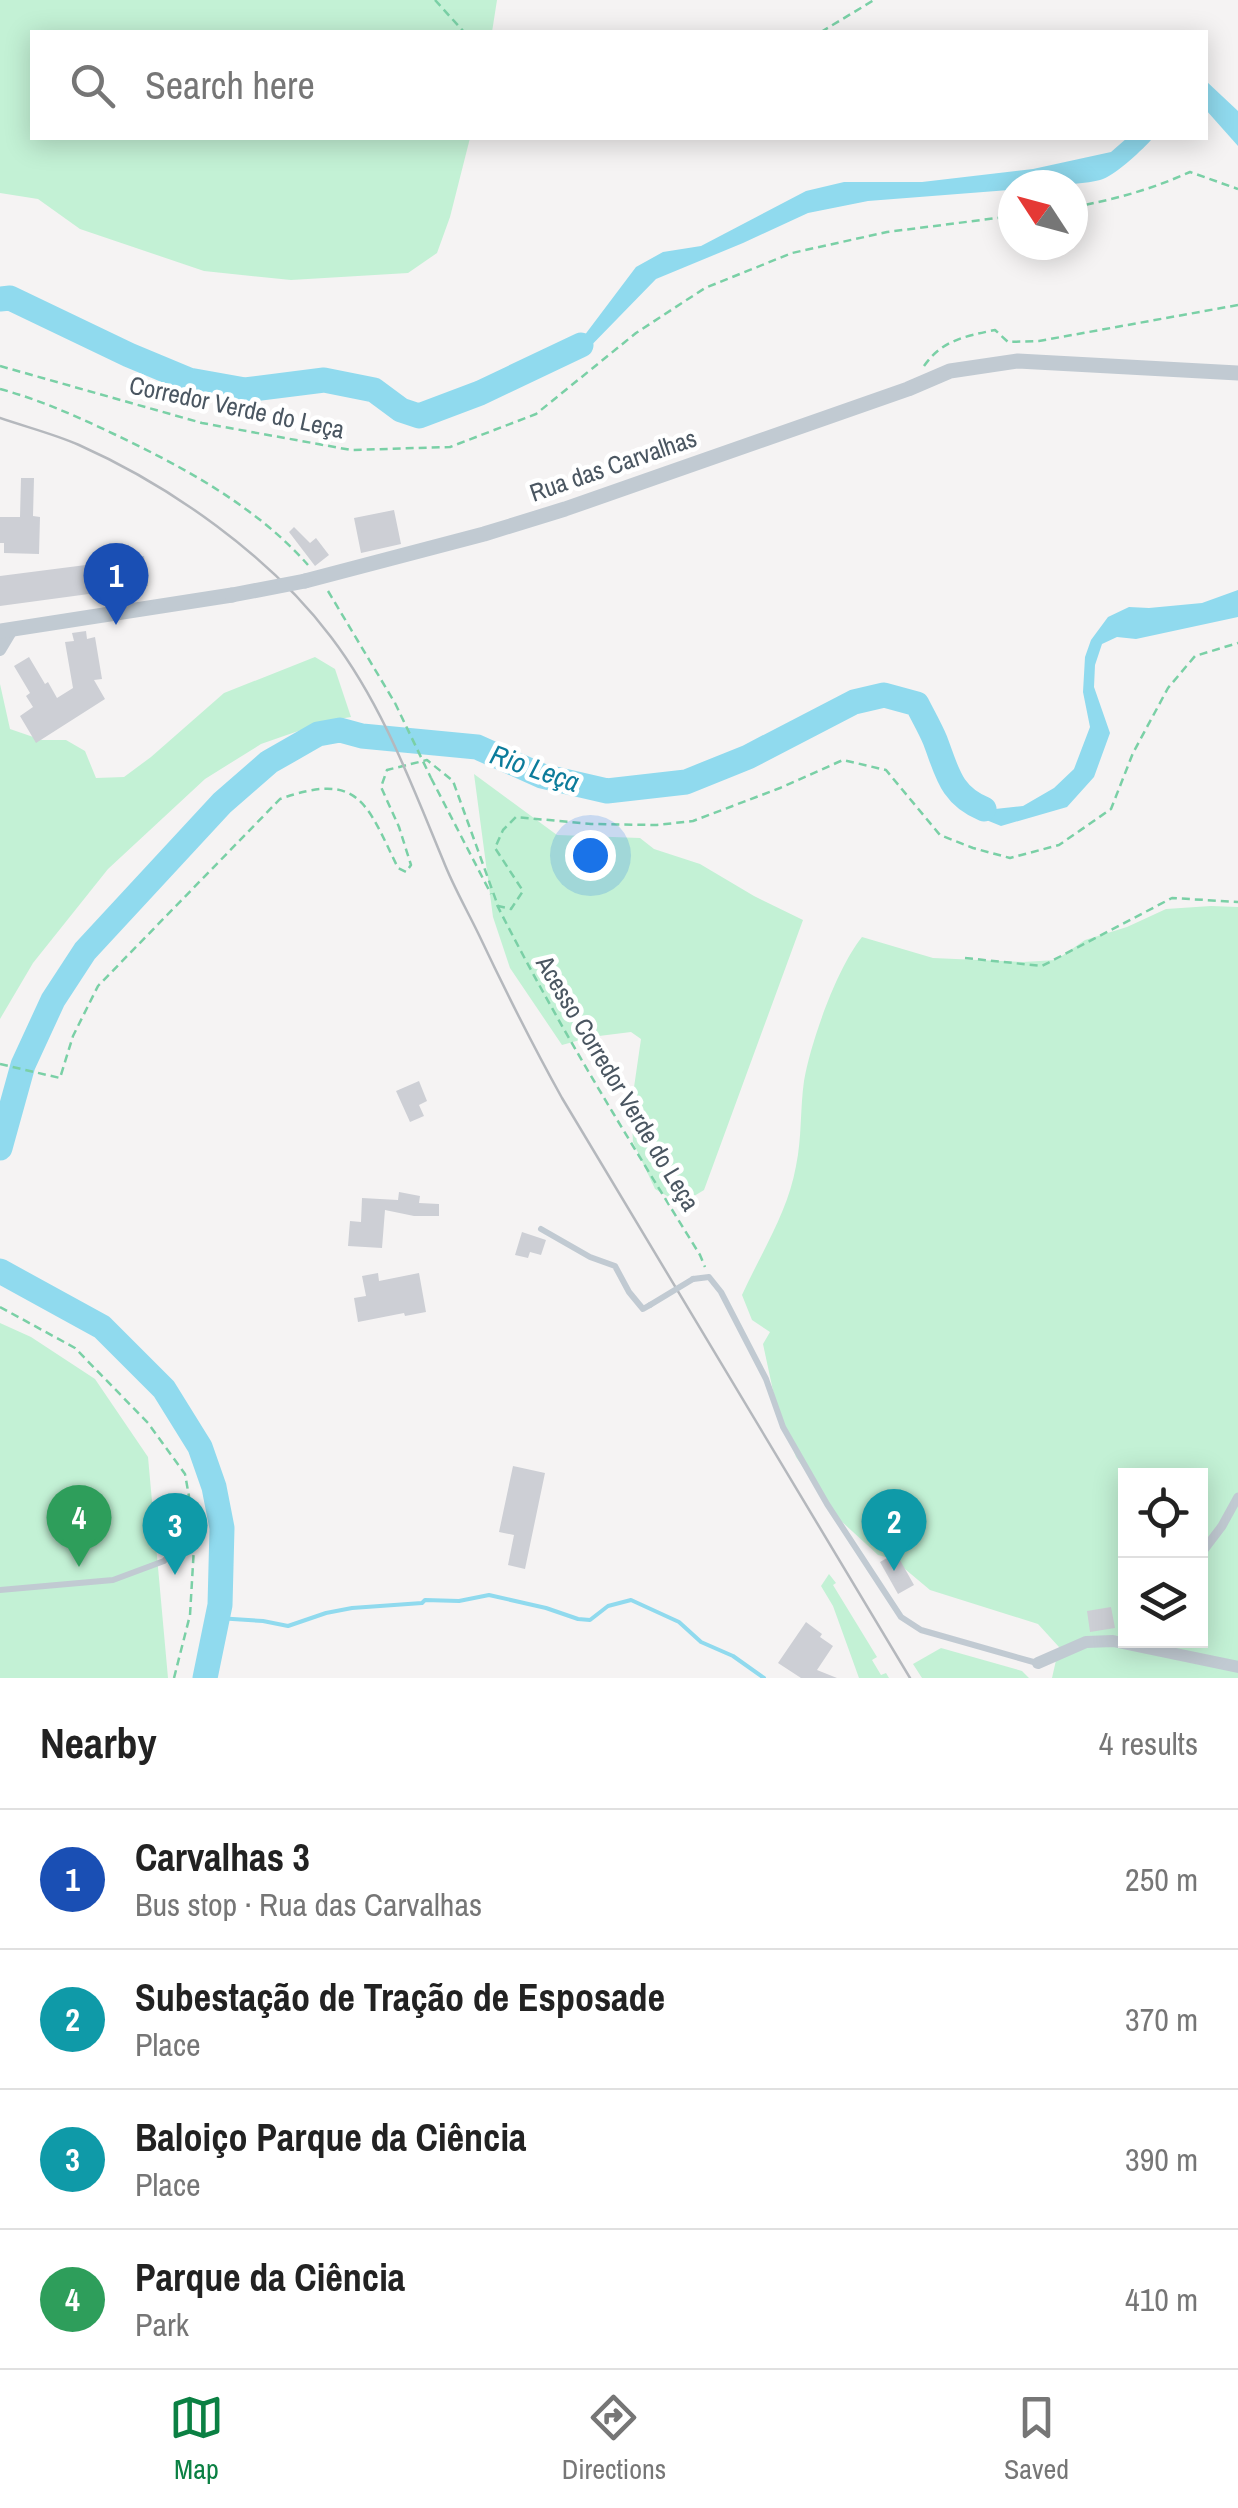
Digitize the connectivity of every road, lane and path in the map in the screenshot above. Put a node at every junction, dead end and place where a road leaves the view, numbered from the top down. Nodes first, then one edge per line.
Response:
1 (435, 0) edge
2 (874, 0) edge
3 (462, 30) edge
4 (824, 30) edge
5 (1238, 189) edge
6 (1088, 205) edge
7 (998, 218) edge
8 (1238, 304) edge
9 (0, 366) edge
10 (1238, 373) edge
11 (908, 388) junction
12 (0, 390) edge
13 (312, 579) junction
14 (6, 631) edge
15 (1238, 642) edge
16 (0, 650) edge
17 (1238, 902) edge
18 (498, 906) junction
19 (965, 958) dead end
20 (0, 1064) edge
21 (541, 1229) dead end
22 (709, 1277) junction
23 (0, 1307) edge
24 (1238, 1497) edge
25 (195, 1528) junction
26 (1208, 1545) edge
27 (0, 1590) edge
28 (1118, 1641) edge
29 (1161, 1648) edge
30 (1038, 1663) joint
31 (1238, 1667) edge
32 (174, 1678) edge

1 - 3 path
2 - 4 path
5 - 6 path
7 - 9 path, Corredor Verde do Leça
8 - 11 path
10 - 11 street, Rua das Carvalhas
11 - 13 street, Rua das Carvalhas
12 - 13 path, Corredor Verde do Leça
13 - 14 street, Rua das Carvalhas, bridge
13 - 18 path, Corredor Verde do Leça, bridge
14 - 16 street
15 - 18 path
17 - 19 path
18 - 20 path
18 - 22 path, Acesso Corredor Verde do Leça
21 - 22 lane, bridge
22 - 30 lane
23 - 25 path
24 - 26 street
25 - 27 lane
25 - 32 path
28 - 30 street
29 - 31 street

